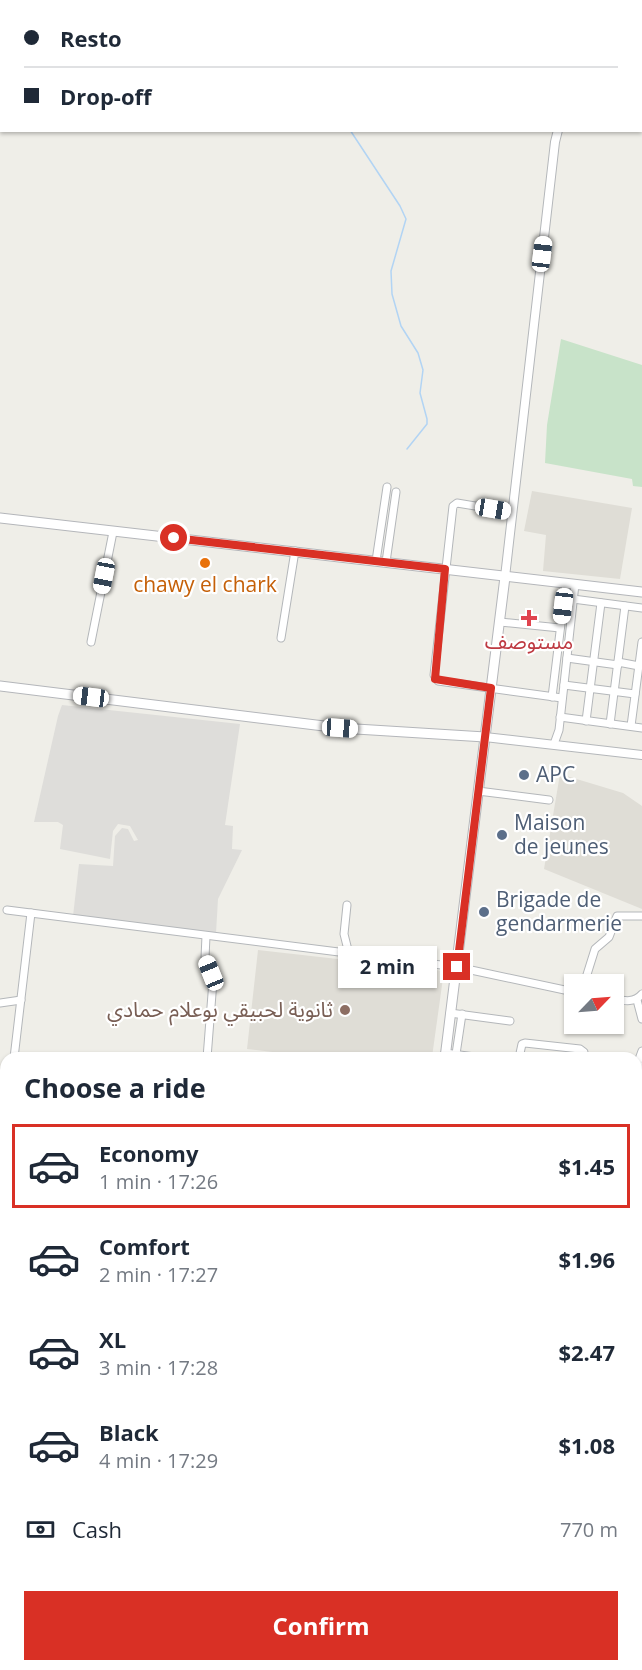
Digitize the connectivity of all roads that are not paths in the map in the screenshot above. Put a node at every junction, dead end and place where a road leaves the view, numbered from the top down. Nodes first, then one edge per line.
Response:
1 (558, 132) edge
2 (387, 487) dead end
3 (396, 492) dead end
4 (512, 512) junction
5 (0, 518) edge
6 (113, 532) junction
7 (295, 551) junction
8 (381, 561) junction
9 (445, 569) junction
10 (505, 577) junction
11 (570, 583) junction
12 (642, 592) edge
13 (573, 599) junction
14 (601, 603) junction
15 (625, 606) junction
16 (642, 608) edge
17 (500, 622) junction
18 (560, 628) junction
19 (281, 638) dead end
20 (91, 642) dead end
21 (642, 642) edge
22 (567, 658) junction
23 (594, 662) junction
24 (618, 664) junction
25 (639, 666) junction
26 (564, 685) junction
27 (0, 686) edge
28 (491, 688) junction
29 (590, 689) junction
30 (614, 692) junction
31 (635, 694) junction
32 (552, 697) junction
33 (562, 698) junction
34 (560, 717) junction
35 (586, 721) junction
36 (610, 724) junction
37 (631, 726) junction
38 (642, 728) edge
39 (485, 737) junction
40 (554, 744) junction
41 (642, 755) edge
42 (478, 791) junction
43 (549, 800) dead end
44 (347, 905) dead end
45 (7, 910) dead end
46 (31, 913) junction
47 (642, 916) edge
48 (206, 936) junction
49 (349, 954) junction
50 (457, 967) junction
51 (587, 974) edge
52 (564, 990) edge
53 (639, 997) edge
54 (21, 1000) junction
55 (624, 1001) edge
56 (0, 1003) edge
57 (450, 1013) junction
58 (462, 1014) junction
59 (642, 1019) edge
60 (510, 1021) dead end
61 (516, 1040) dead end
62 (523, 1044) junction
63 (15, 1052) edge
64 (207, 1052) edge
65 (445, 1052) edge
66 (461, 1052) edge
67 (521, 1052) edge
68 (584, 1052) edge

1 - 4 street
2 - 8 street
3 - 8 street
4 - 9 street
4 - 10 street
5 - 6 main road
6 - 7 main road
6 - 20 street
7 - 8 main road
7 - 19 street
8 - 9 main road
9 - 10 main road
9 - 28 street
10 - 11 main road
10 - 17 main road
11 - 12 main road
11 - 13 street
11 - 18 street
13 - 14 street
13 - 22 street
14 - 15 street
14 - 23 street
15 - 16 street
15 - 24 street
17 - 18 street
17 - 28 main road
18 - 32 street
21 - 25 street
22 - 23 street
22 - 26 street
23 - 24 street
23 - 29 street
24 - 25 street
24 - 30 street
25 - 31 street
26 - 29 street
26 - 33 street
27 - 39 main road
28 - 32 street
28 - 39 main road
29 - 30 street
29 - 35 street
30 - 31 street
30 - 36 street
31 - 37 street
32 - 33 street
33 - 34 street
34 - 35 street
34 - 40 street
35 - 36 street
36 - 37 street
37 - 38 street
39 - 40 street
39 - 42 main road
40 - 41 street
42 - 43 street
42 - 50 main road
44 - 49 street
45 - 46 street
46 - 48 street
46 - 54 street
47 - 51 street
48 - 49 street
48 - 64 street
49 - 50 street
50 - 52 street
50 - 57 main road
53 - 55 street
53 - 59 street
54 - 56 street
54 - 63 street
57 - 58 street
57 - 65 main road
58 - 60 street
58 - 66 street
61 - 62 street
62 - 67 street
62 - 68 street

